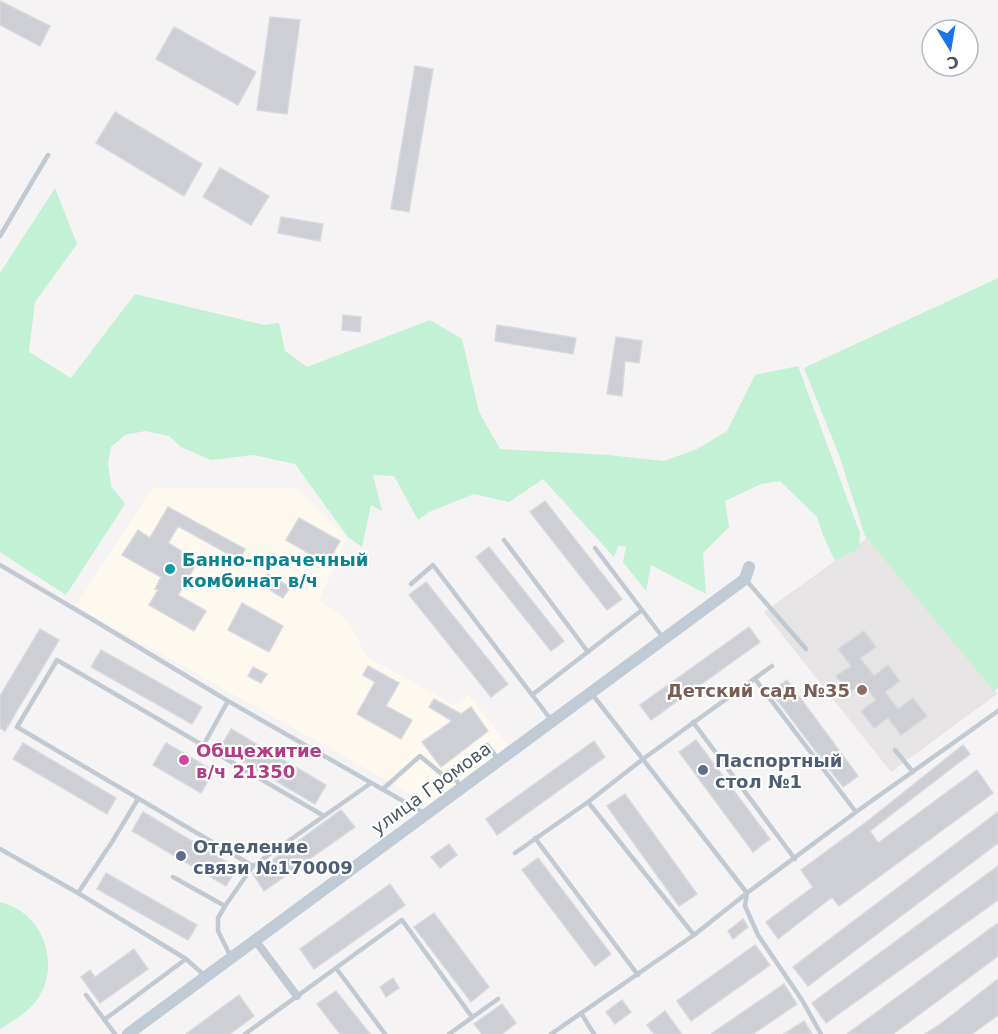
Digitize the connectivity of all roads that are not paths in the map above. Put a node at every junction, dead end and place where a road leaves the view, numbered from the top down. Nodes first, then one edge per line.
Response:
1 (48, 155) dead end
2 (0, 236) edge
3 (504, 540) dead end
4 (595, 548) dead end
5 (0, 565) edge
6 (747, 573) joint
7 (411, 584) dead end
8 (642, 610) junction
9 (664, 639) junction
10 (806, 649) dead end
11 (588, 652) junction
12 (772, 666) dead end
13 (755, 679) junction
14 (591, 693) junction
15 (532, 695) junction
16 (228, 701) junction
17 (998, 711) edge
18 (552, 721) junction
19 (693, 722) junction
20 (203, 746) junction
21 (895, 750) dead end
22 (643, 759) junction
23 (499, 760) junction
24 (450, 771) junction
25 (913, 772) junction
26 (371, 783) junction
27 (462, 788) junction
28 (383, 789) junction
29 (138, 799) junction
30 (588, 801) junction
31 (856, 812) junction
32 (426, 814) junction
33 (324, 816) junction
34 (535, 838) junction
35 (0, 849) edge
36 (515, 853) dead end
37 (795, 859) junction
38 (253, 866) junction
39 (173, 877) dead end
40 (78, 893) junction
41 (747, 893) junction
42 (225, 906) junction
43 (694, 935) junction
44 (255, 940) junction
45 (231, 957) junction
46 (186, 959) junction
47 (336, 968) junction
48 (638, 975) junction
49 (205, 976) junction
50 (86, 995) dead end
51 (297, 996) junction
52 (498, 999) dead end
53 (581, 1013) junction
54 (472, 1017) junction
55 (104, 1020) junction
56 (254, 1027) junction
57 (115, 1034) edge
58 (128, 1034) edge
59 (244, 1034) edge
60 (259, 1034) edge
61 (385, 1034) edge
62 (449, 1034) edge
63 (551, 1034) edge
64 (594, 1034) edge
65 (821, 1034) edge

1 - 2 lane
3 - 11 lane
4 - 8 lane
5 - 16 lane
6 - 9 street, улица Громова
6 - 10 lane
7 - 15 lane
8 - 9 lane
8 - 11 lane
9 - 14 street, улица Громова
11 - 15 lane
12 - 13 lane
13 - 19 lane
13 - 31 lane
14 - 18 street, улица Громова
14 - 22 lane
15 - 18 lane
16 - 20 lane
16 - 26 lane
17 - 25 lane
18 - 23 street, улица Громова
19 - 22 lane
19 - 37 lane
20 - 29 lane
20 - 33 lane
21 - 25 lane
22 - 30 lane
22 - 41 lane
23 - 24 lane
23 - 27 street, улица Громова
24 - 27 lane
24 - 28 lane
25 - 31 lane
26 - 28 lane
26 - 33 lane
27 - 32 street, улица Громова
28 - 32 lane
29 - 38 lane
29 - 40 lane
30 - 34 lane
30 - 43 lane
31 - 37 lane
32 - 44 street, улица Громова
33 - 38 lane
34 - 36 lane
34 - 48 lane
35 - 40 lane
37 - 41 lane
38 - 42 lane
39 - 42 lane
40 - 46 lane
41 - 43 lane
41 - 65 lane
42 - 45 lane
43 - 48 lane
44 - 45 street, улица Громова
44 - 51 street
45 - 49 street, улица Громова
46 - 49 lane
46 - 55 lane
47 - 51 lane
47 - 54 lane
47 - 61 lane
48 - 53 lane
49 - 58 street, улица Громова
50 - 55 lane
51 - 56 lane
52 - 54 lane
53 - 63 lane
53 - 64 lane
54 - 62 lane
55 - 57 lane
56 - 59 lane
56 - 60 lane

